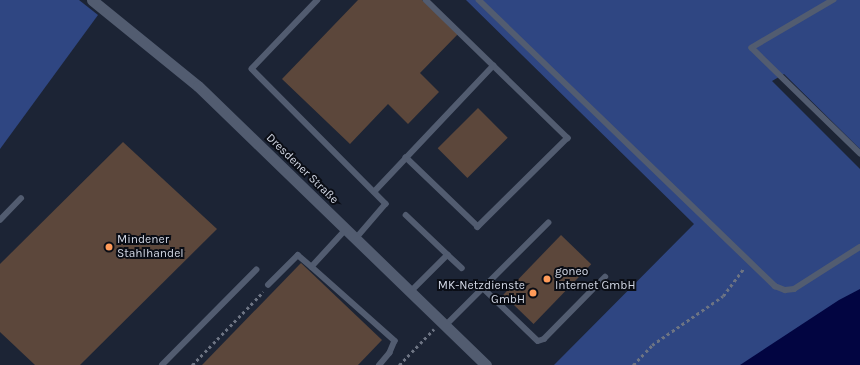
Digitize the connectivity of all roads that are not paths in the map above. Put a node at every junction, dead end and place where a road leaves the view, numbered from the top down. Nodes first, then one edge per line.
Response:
1 (92, 0) edge
2 (318, 0) edge
3 (426, 0) edge
4 (479, 0) edge
5 (834, 0) edge
6 (493, 66) junction
7 (860, 153) edge
8 (406, 158) junction
9 (374, 192) junction
10 (21, 198) dead end
11 (406, 215) dead end
12 (0, 220) edge
13 (548, 223) dead end
14 (346, 230) junction
15 (356, 239) junction
16 (860, 247) edge
17 (448, 255) junction
18 (312, 267) junction
19 (462, 268) dead end
20 (256, 270) dead end
21 (605, 277) dead end
22 (268, 286) road end
23 (483, 288) junction
24 (411, 292) junction
25 (443, 324) junction
26 (162, 365) edge
27 (380, 365) edge
28 (486, 365) edge

1 - 14 street, Dresdener Straße
2 - 9 lane
3 - 6 lane
4 - 16 lane
5 - 7 lane
6 - 8 lane
6 - 8 lane
8 - 9 lane
9 - 15 lane
10 - 12 lane
11 - 17 lane
13 - 23 lane
14 - 15 street, Dresdener Straße
14 - 18 lane
15 - 24 street, Dresdener Straße
17 - 19 lane
17 - 24 lane
18 - 22 lane
18 - 27 lane
20 - 26 lane
21 - 23 lane
23 - 25 lane
24 - 25 street, Dresdener Straße
25 - 28 street, Dresdener Straße

